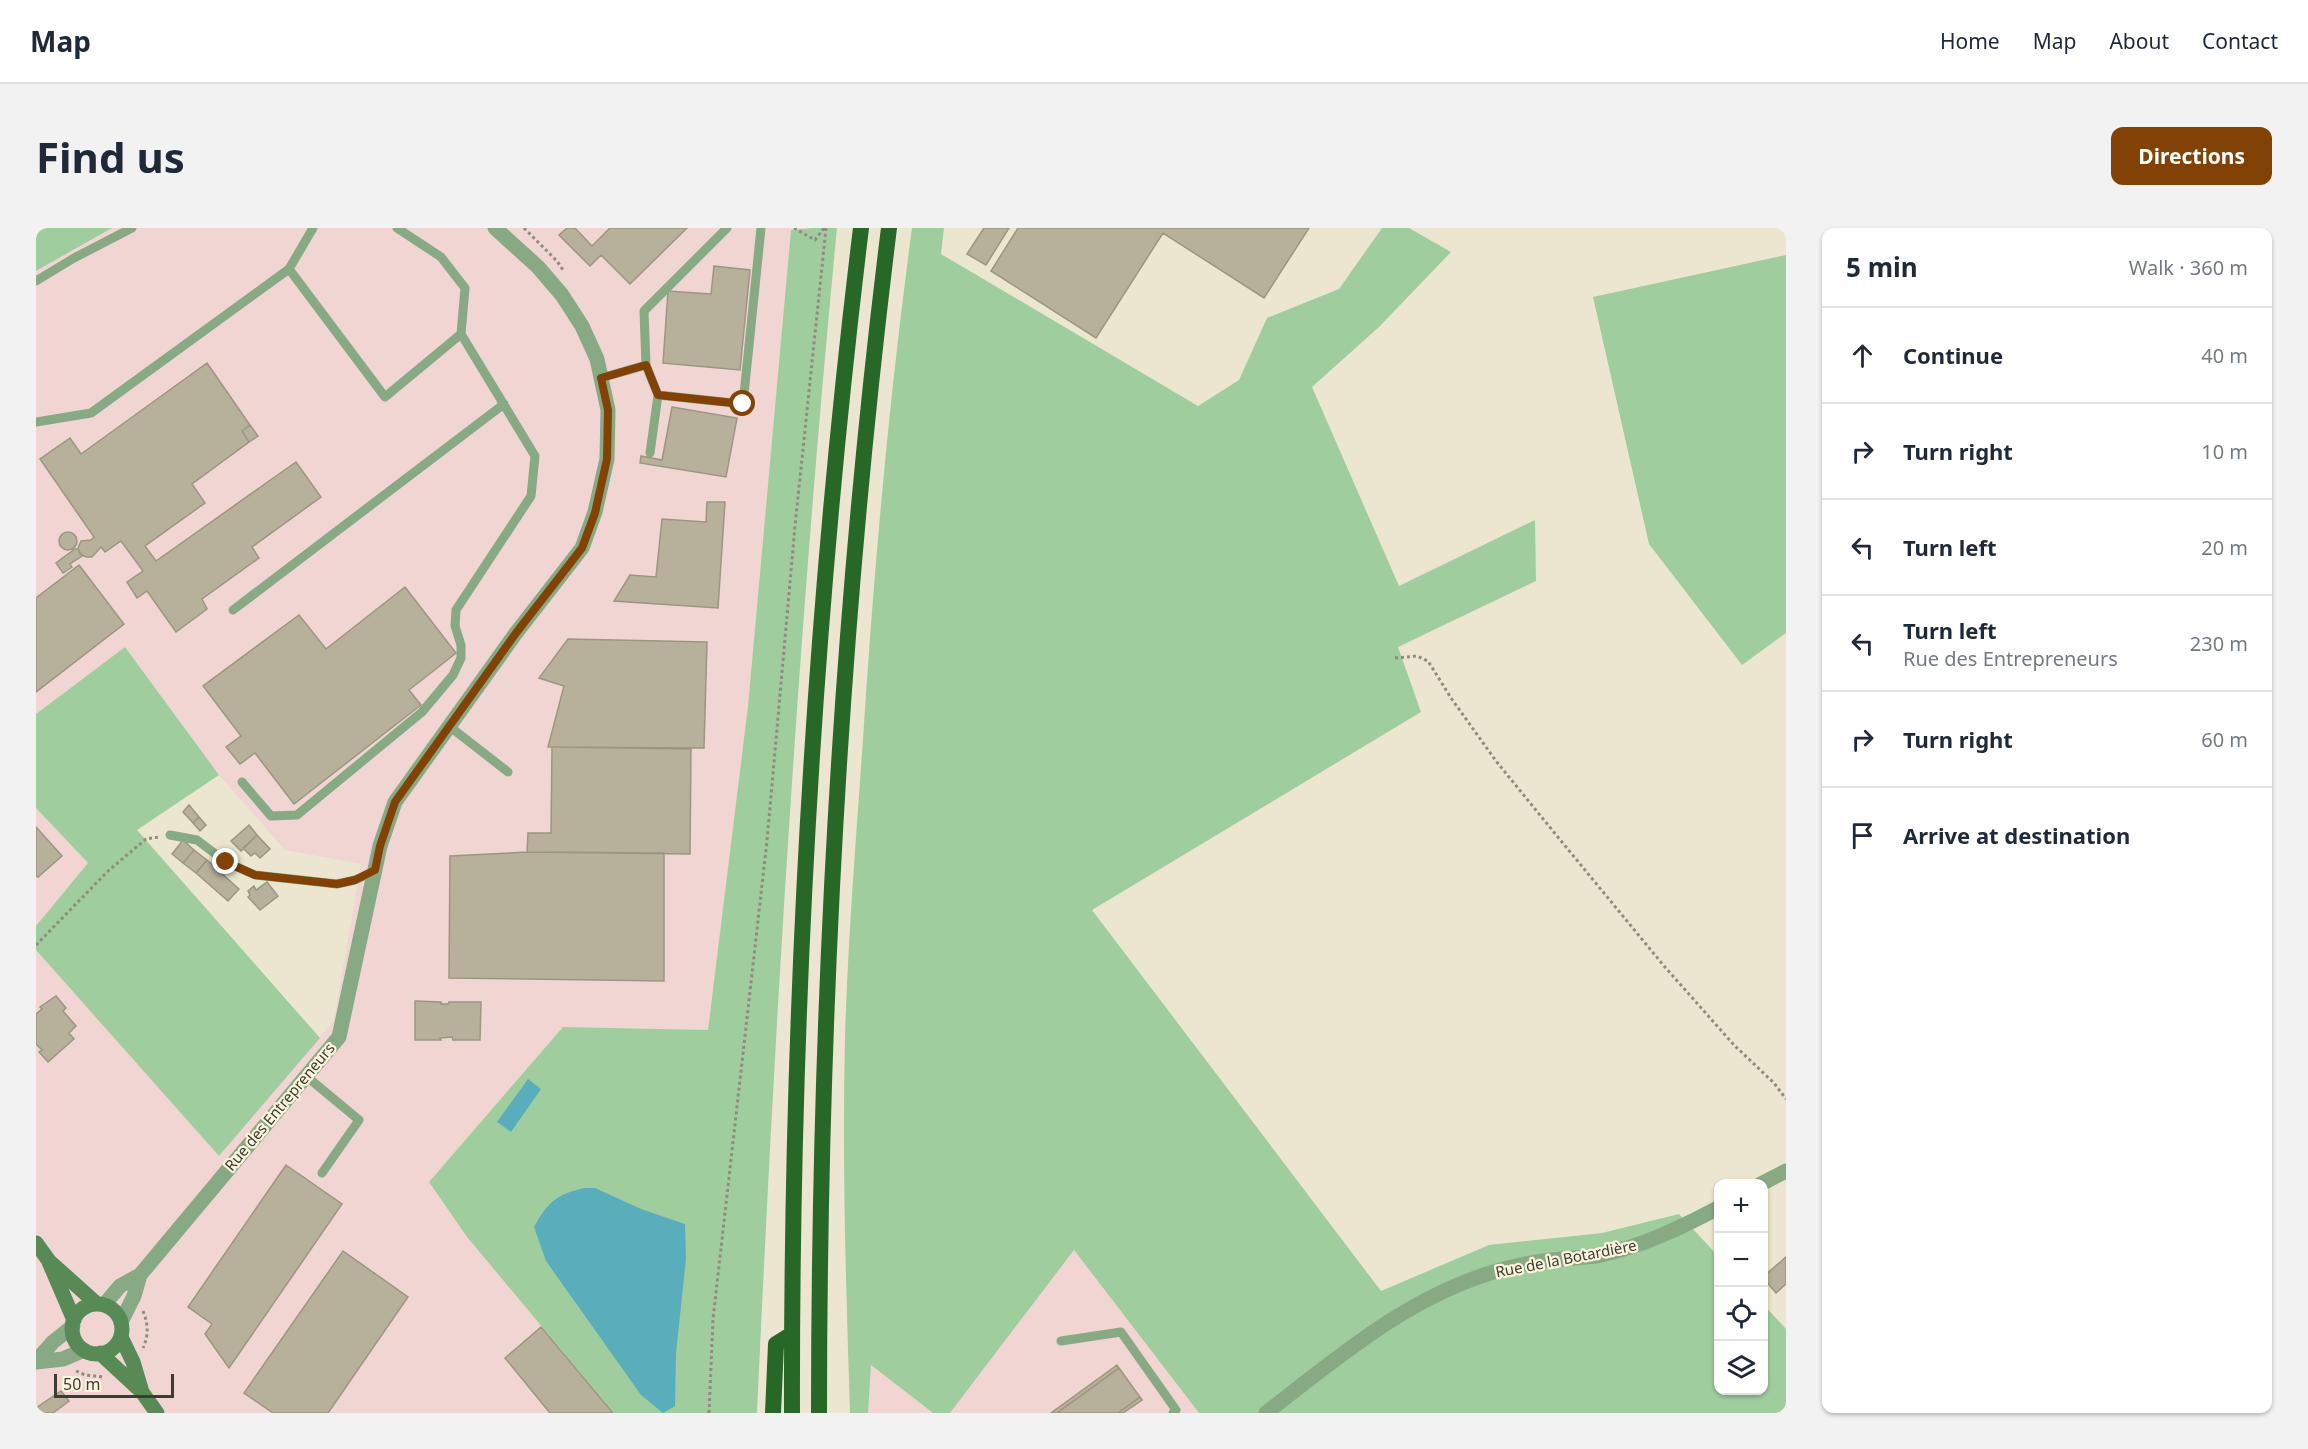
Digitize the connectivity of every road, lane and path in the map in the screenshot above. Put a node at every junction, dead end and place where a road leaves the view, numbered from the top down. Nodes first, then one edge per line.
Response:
1 (132, 228) edge
2 (313, 228) edge
3 (397, 228) edge
4 (495, 228) edge
5 (727, 228) edge
6 (760, 228) edge
7 (794, 228) edge
8 (825, 228) edge
9 (861, 228) edge
10 (889, 228) edge
11 (289, 268) junction
12 (36, 281) edge
13 (461, 334) junction
14 (646, 365) junction
15 (601, 378) junction
16 (658, 395) junction
17 (504, 404) junction
18 (36, 422) edge
19 (651, 453) dead end
20 (233, 610) dead end
21 (1395, 658) dead end
22 (449, 726) junction
23 (508, 772) dead end
24 (242, 782) dead end
25 (170, 835) joint
26 (375, 870) junction
27 (36, 945) edge
28 (306, 1076) junction
29 (1786, 1099) edge
30 (1786, 1171) edge
31 (322, 1173) dead end
32 (1768, 1180) edge
33 (1714, 1211) edge
34 (36, 1243) edge
35 (49, 1261) junction
36 (140, 1275) junction
37 (134, 1296) junction
38 (100, 1305) junction
39 (74, 1323) junction
40 (121, 1329) junction
41 (792, 1334) junction
42 (1061, 1341) dead end
43 (92, 1352) junction
44 (63, 1359) junction
45 (36, 1362) edge
46 (133, 1362) junction
47 (119, 1372) junction
48 (142, 1392) junction
49 (157, 1413) edge
50 (709, 1413) edge
51 (773, 1413) edge
52 (792, 1413) edge
53 (819, 1413) edge
54 (1173, 1413) edge
55 (1266, 1413) edge

1 - 12 lane
2 - 11 lane
3 - 13 lane
4 - 15 street, Rue des Entrepreneurs
5 - 14 lane
6 - 16 lane
7 - 8 path
8 - 50 path
9 - 41 highway
10 - 53 highway
11 - 13 lane
11 - 18 lane
13 - 17 lane
14 - 15 lane
14 - 16 lane
15 - 22 street, Rue des Entrepreneurs
16 - 19 lane
17 - 20 lane
17 - 24 lane
21 - 29 path
22 - 23 lane
22 - 26 street, Rue des Entrepreneurs
25 - 26 lane
25 - 27 path
26 - 28 street, Rue des Entrepreneurs
28 - 31 lane
28 - 36 street, Rue des Entrepreneurs
30 - 32 street
33 - 55 street, Rue de la Botardière
34 - 35 main road
35 - 38 main road
35 - 39 main road
36 - 37 street, Rue des Entrepreneurs
36 - 38 street, Rue des Entrepreneurs
37 - 40 street, Rue des Entrepreneurs
37 - 46 path
38 - 39 main road
38 - 40 main road
39 - 43 main road
39 - 45 street
40 - 43 main road
40 - 46 main road
41 - 51 highway
41 - 52 highway
42 - 54 lane
43 - 44 street
43 - 47 main road
44 - 45 street
44 - 47 path
46 - 48 main road
47 - 48 main road
48 - 49 main road

